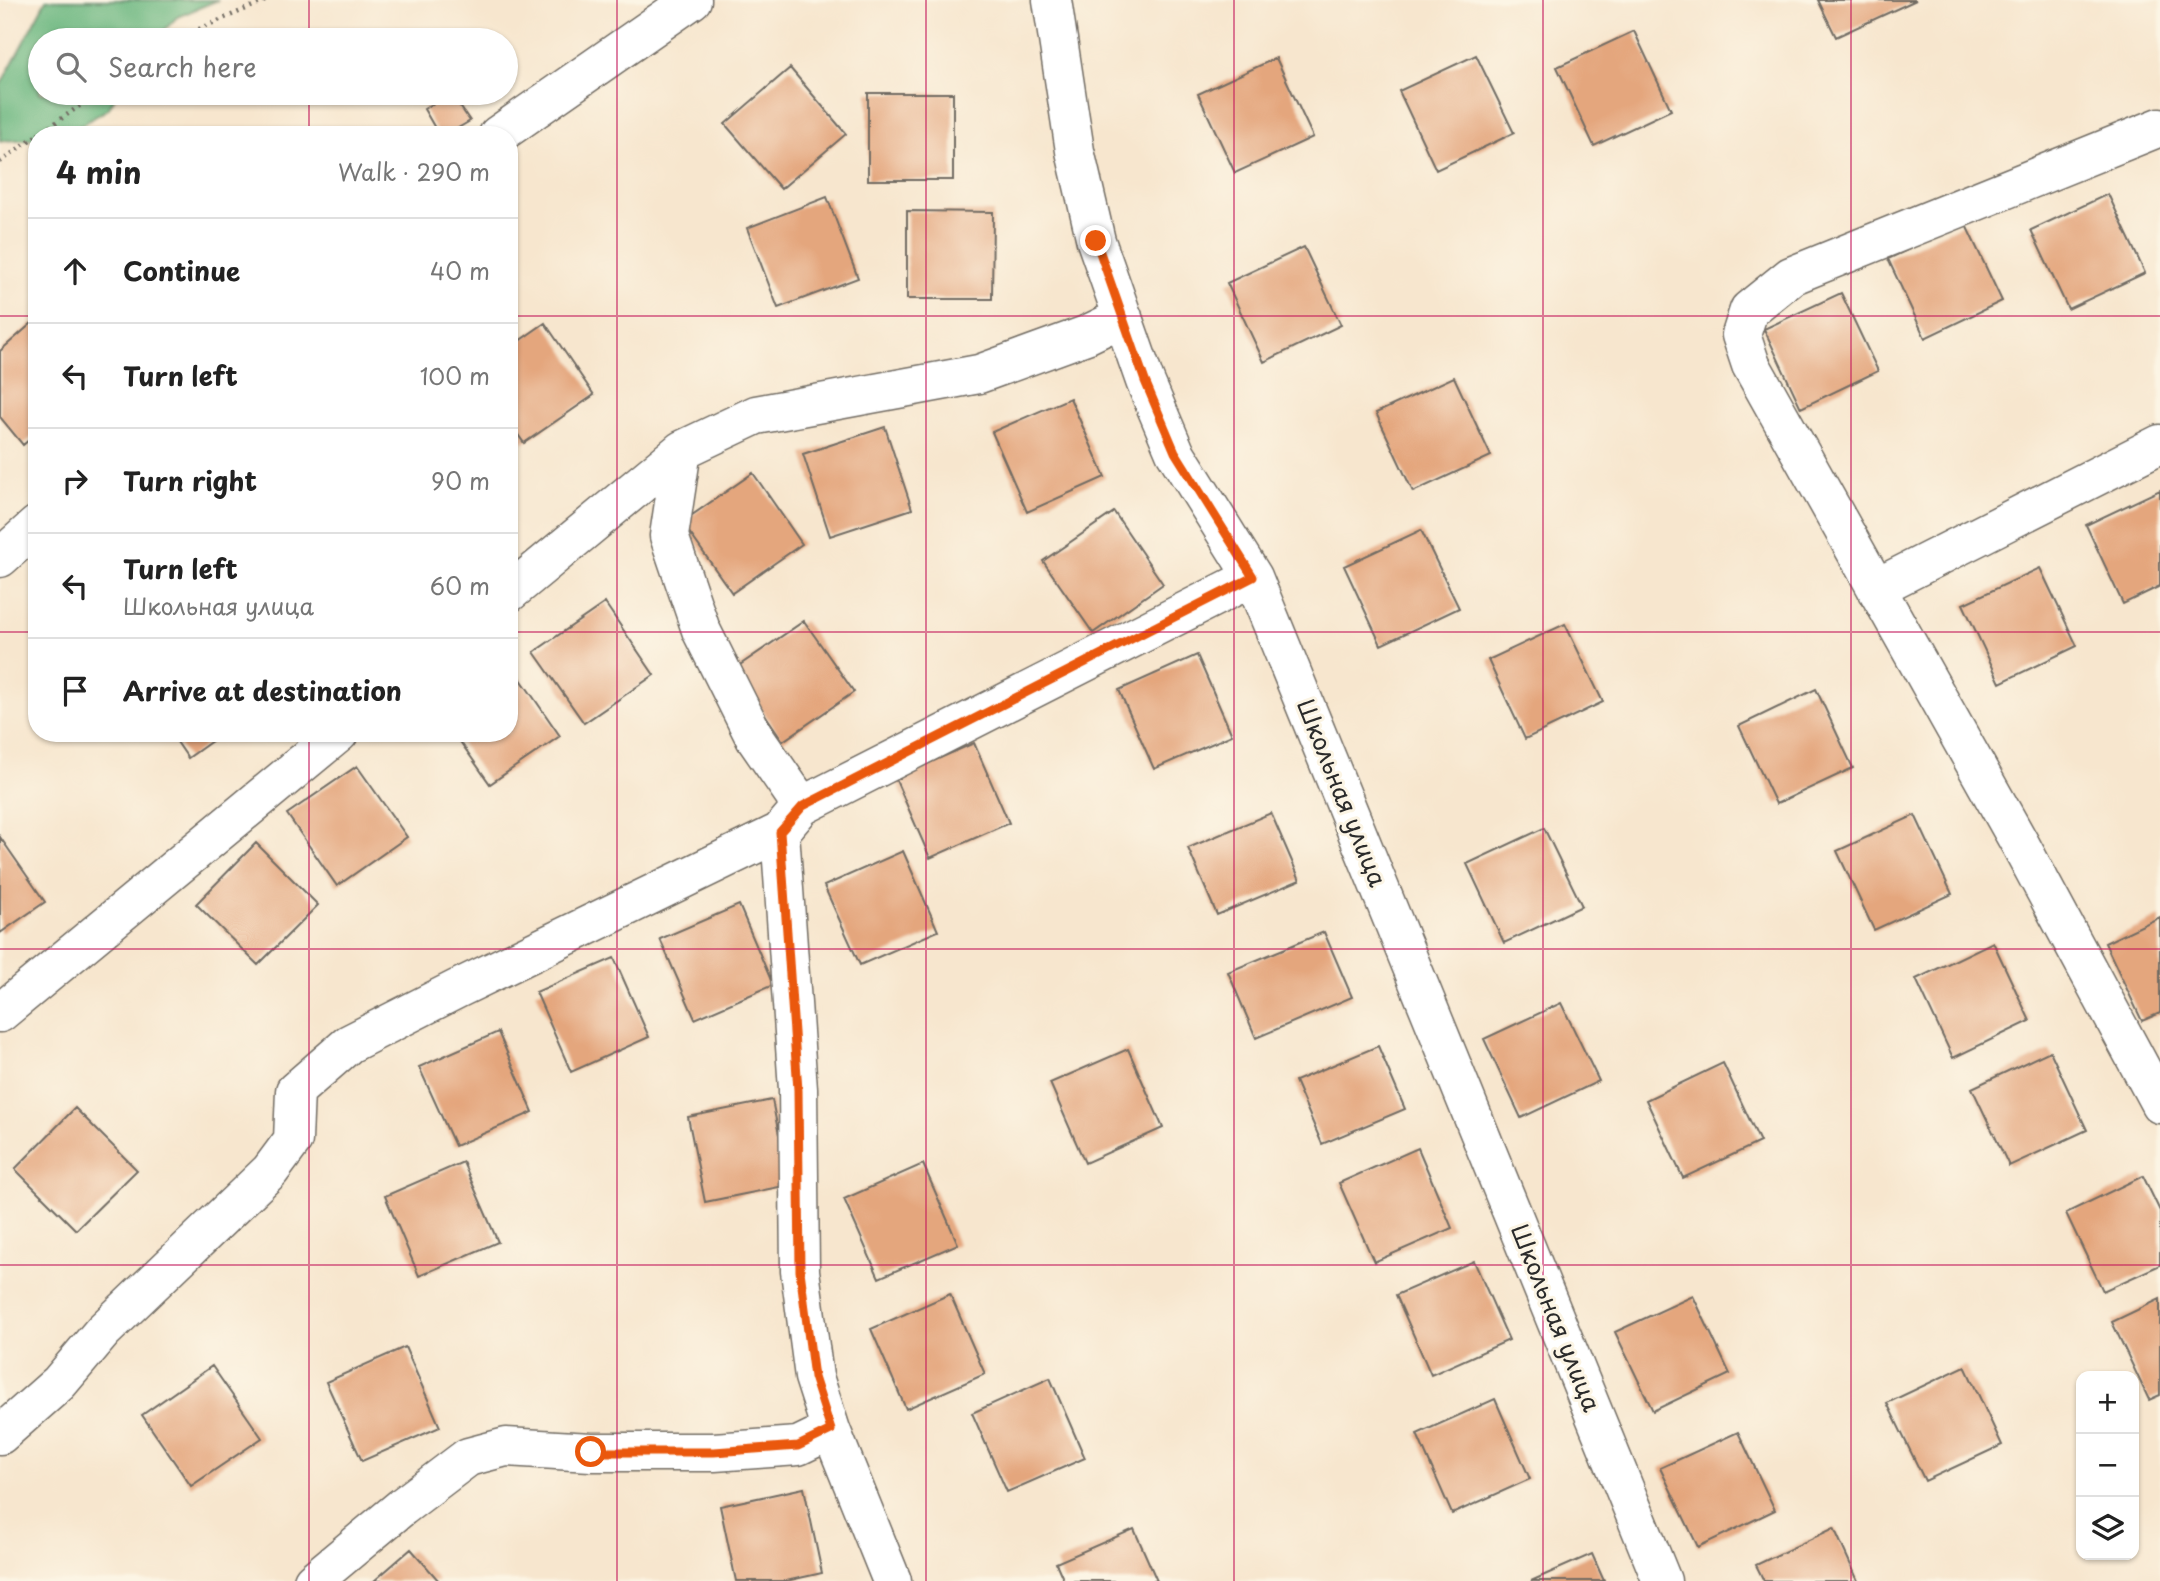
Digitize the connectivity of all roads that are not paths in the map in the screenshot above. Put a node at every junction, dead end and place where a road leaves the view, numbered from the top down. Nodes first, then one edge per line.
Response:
1 (692, 0) edge
2 (1052, 0) edge
3 (511, 126) edge
4 (2160, 127) edge
5 (1123, 317) junction
6 (2160, 444) edge
7 (682, 450) junction
8 (28, 533) edge
9 (0, 558) edge
10 (1253, 577) junction
11 (518, 586) edge
12 (1876, 588) junction
13 (328, 742) edge
14 (792, 819) junction
15 (0, 1013) edge
16 (2160, 1104) edge
17 (831, 1430) junction
18 (0, 1435) edge
19 (313, 1581) edge
20 (892, 1581) edge
21 (1662, 1581) edge

1 - 3 street
2 - 5 street, Школьная улица
4 - 12 street
5 - 7 street
5 - 10 street, Школьная улица
6 - 12 street
7 - 11 street
7 - 14 street
8 - 9 street
10 - 14 street
10 - 21 street, Школьная улица
12 - 16 street
13 - 15 street
14 - 17 street
14 - 18 street
17 - 19 street
17 - 20 street

